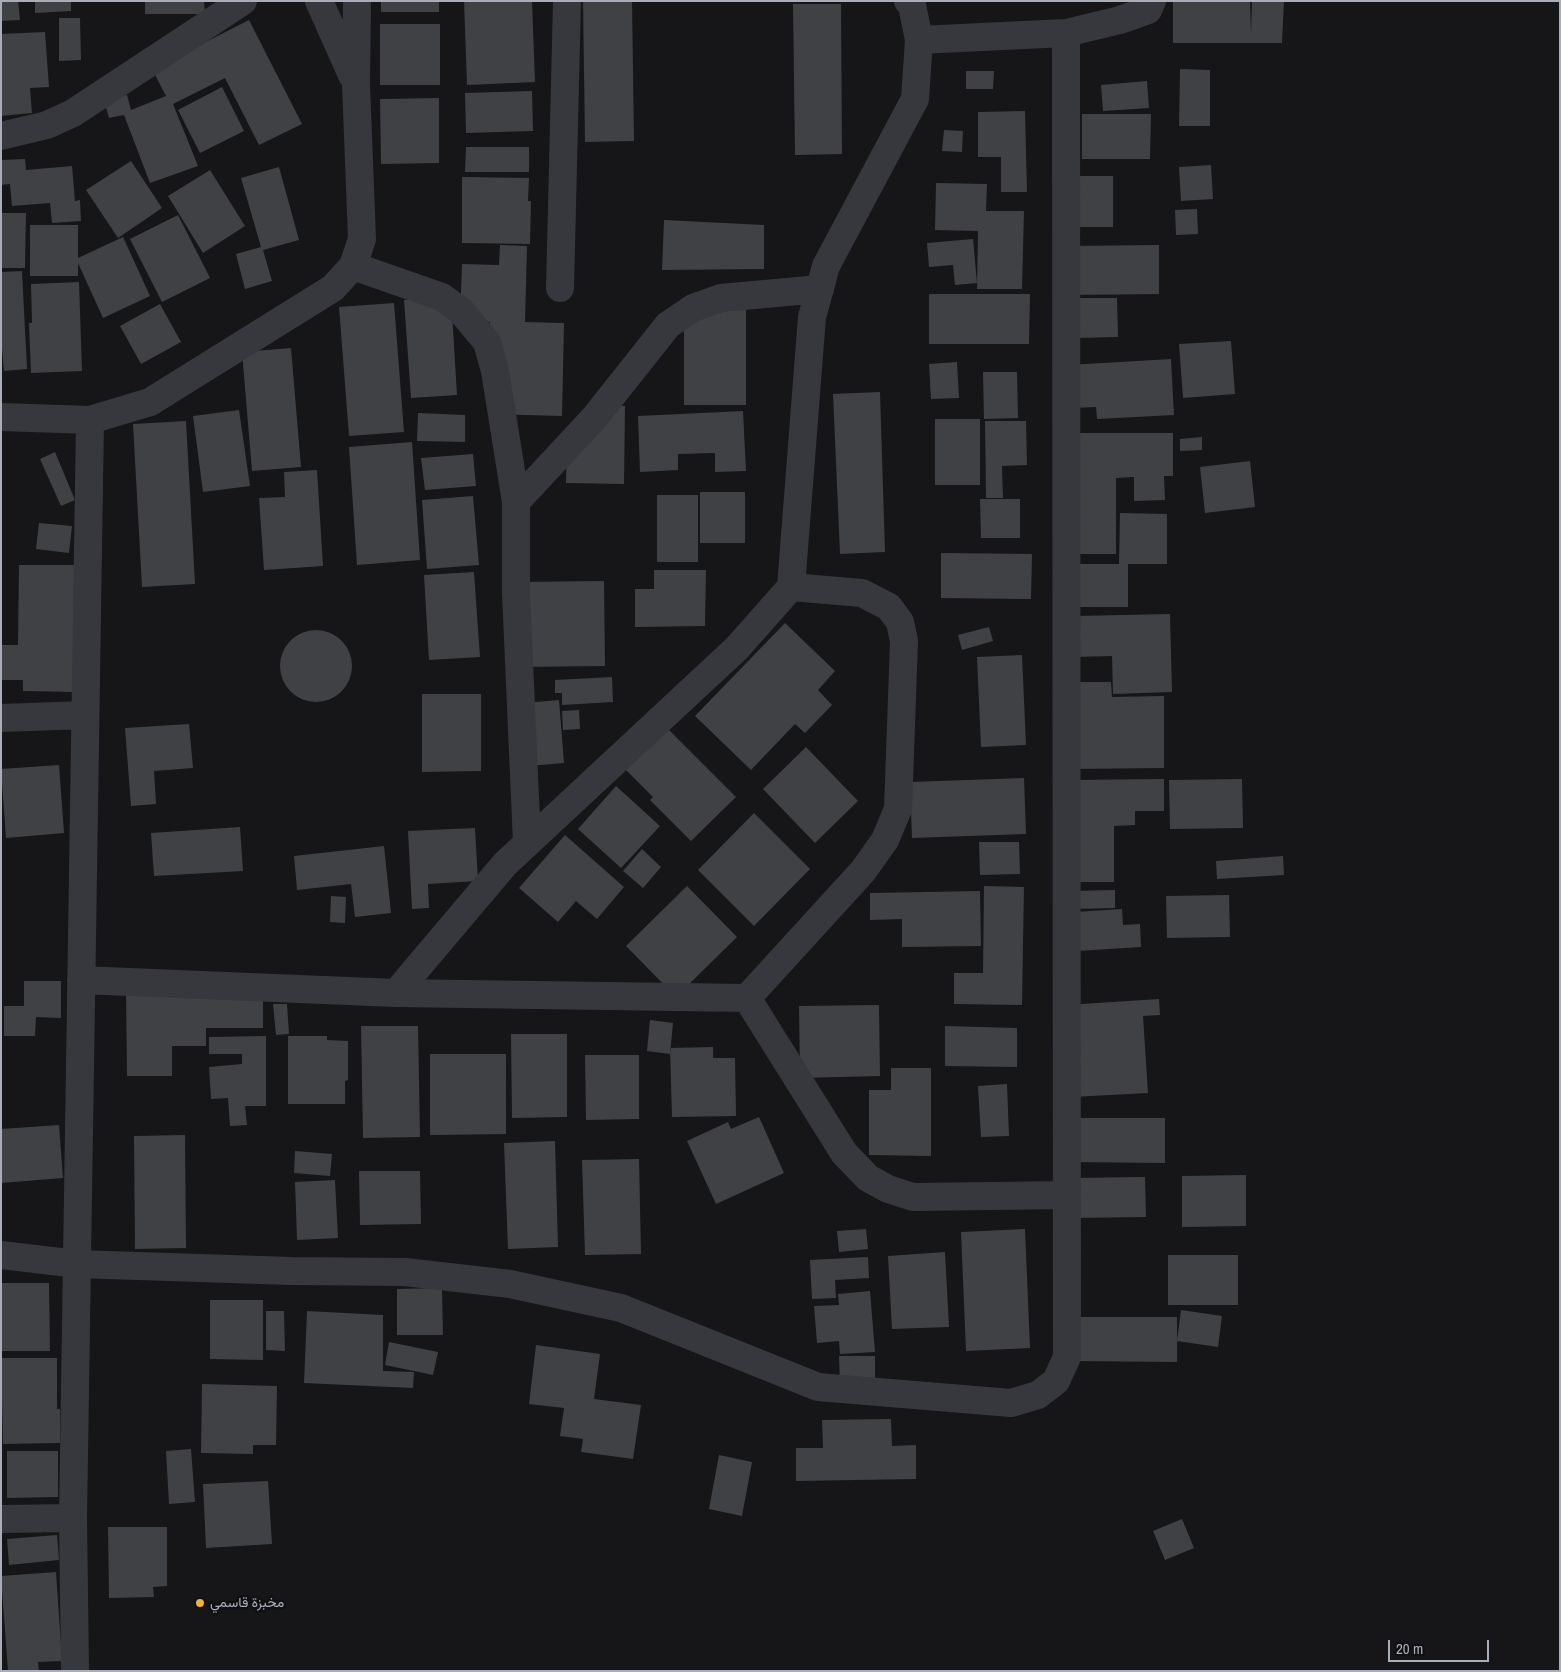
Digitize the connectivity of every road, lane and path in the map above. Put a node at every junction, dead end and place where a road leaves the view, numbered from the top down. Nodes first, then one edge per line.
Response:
1 (243, 1) edge
2 (319, 1) edge
3 (357, 1) edge
4 (567, 1) edge
5 (908, 1) edge
6 (1152, 1) edge
7 (1066, 33) junction
8 (919, 40) junction
9 (356, 84) junction
10 (1, 136) edge
11 (353, 266) junction
12 (560, 288) dead end
13 (820, 290) junction
14 (1, 417) edge
15 (90, 420) junction
16 (516, 502) junction
17 (791, 587) junction
18 (85, 715) junction
19 (1, 718) edge
20 (527, 844) junction
21 (81, 980) junction
22 (396, 993) junction
23 (747, 998) junction
24 (1066, 1195) junction
25 (1, 1255) edge
26 (77, 1264) junction
27 (73, 1518) junction
28 (1, 1519) edge
29 (74, 1671) edge

1 - 10 street
2 - 9 street
3 - 9 street
4 - 12 street
5 - 8 street
6 - 7 street
7 - 8 street
7 - 24 street
8 - 13 street
9 - 11 street
11 - 15 street
11 - 16 street
13 - 16 street
13 - 17 street
14 - 15 street
15 - 18 street
16 - 20 street
17 - 20 street
17 - 23 street
18 - 19 street
18 - 21 street
20 - 22 street
21 - 22 street
21 - 26 street
22 - 23 street
23 - 24 street
24 - 26 street
25 - 26 street
26 - 27 street
27 - 28 street
27 - 29 street

